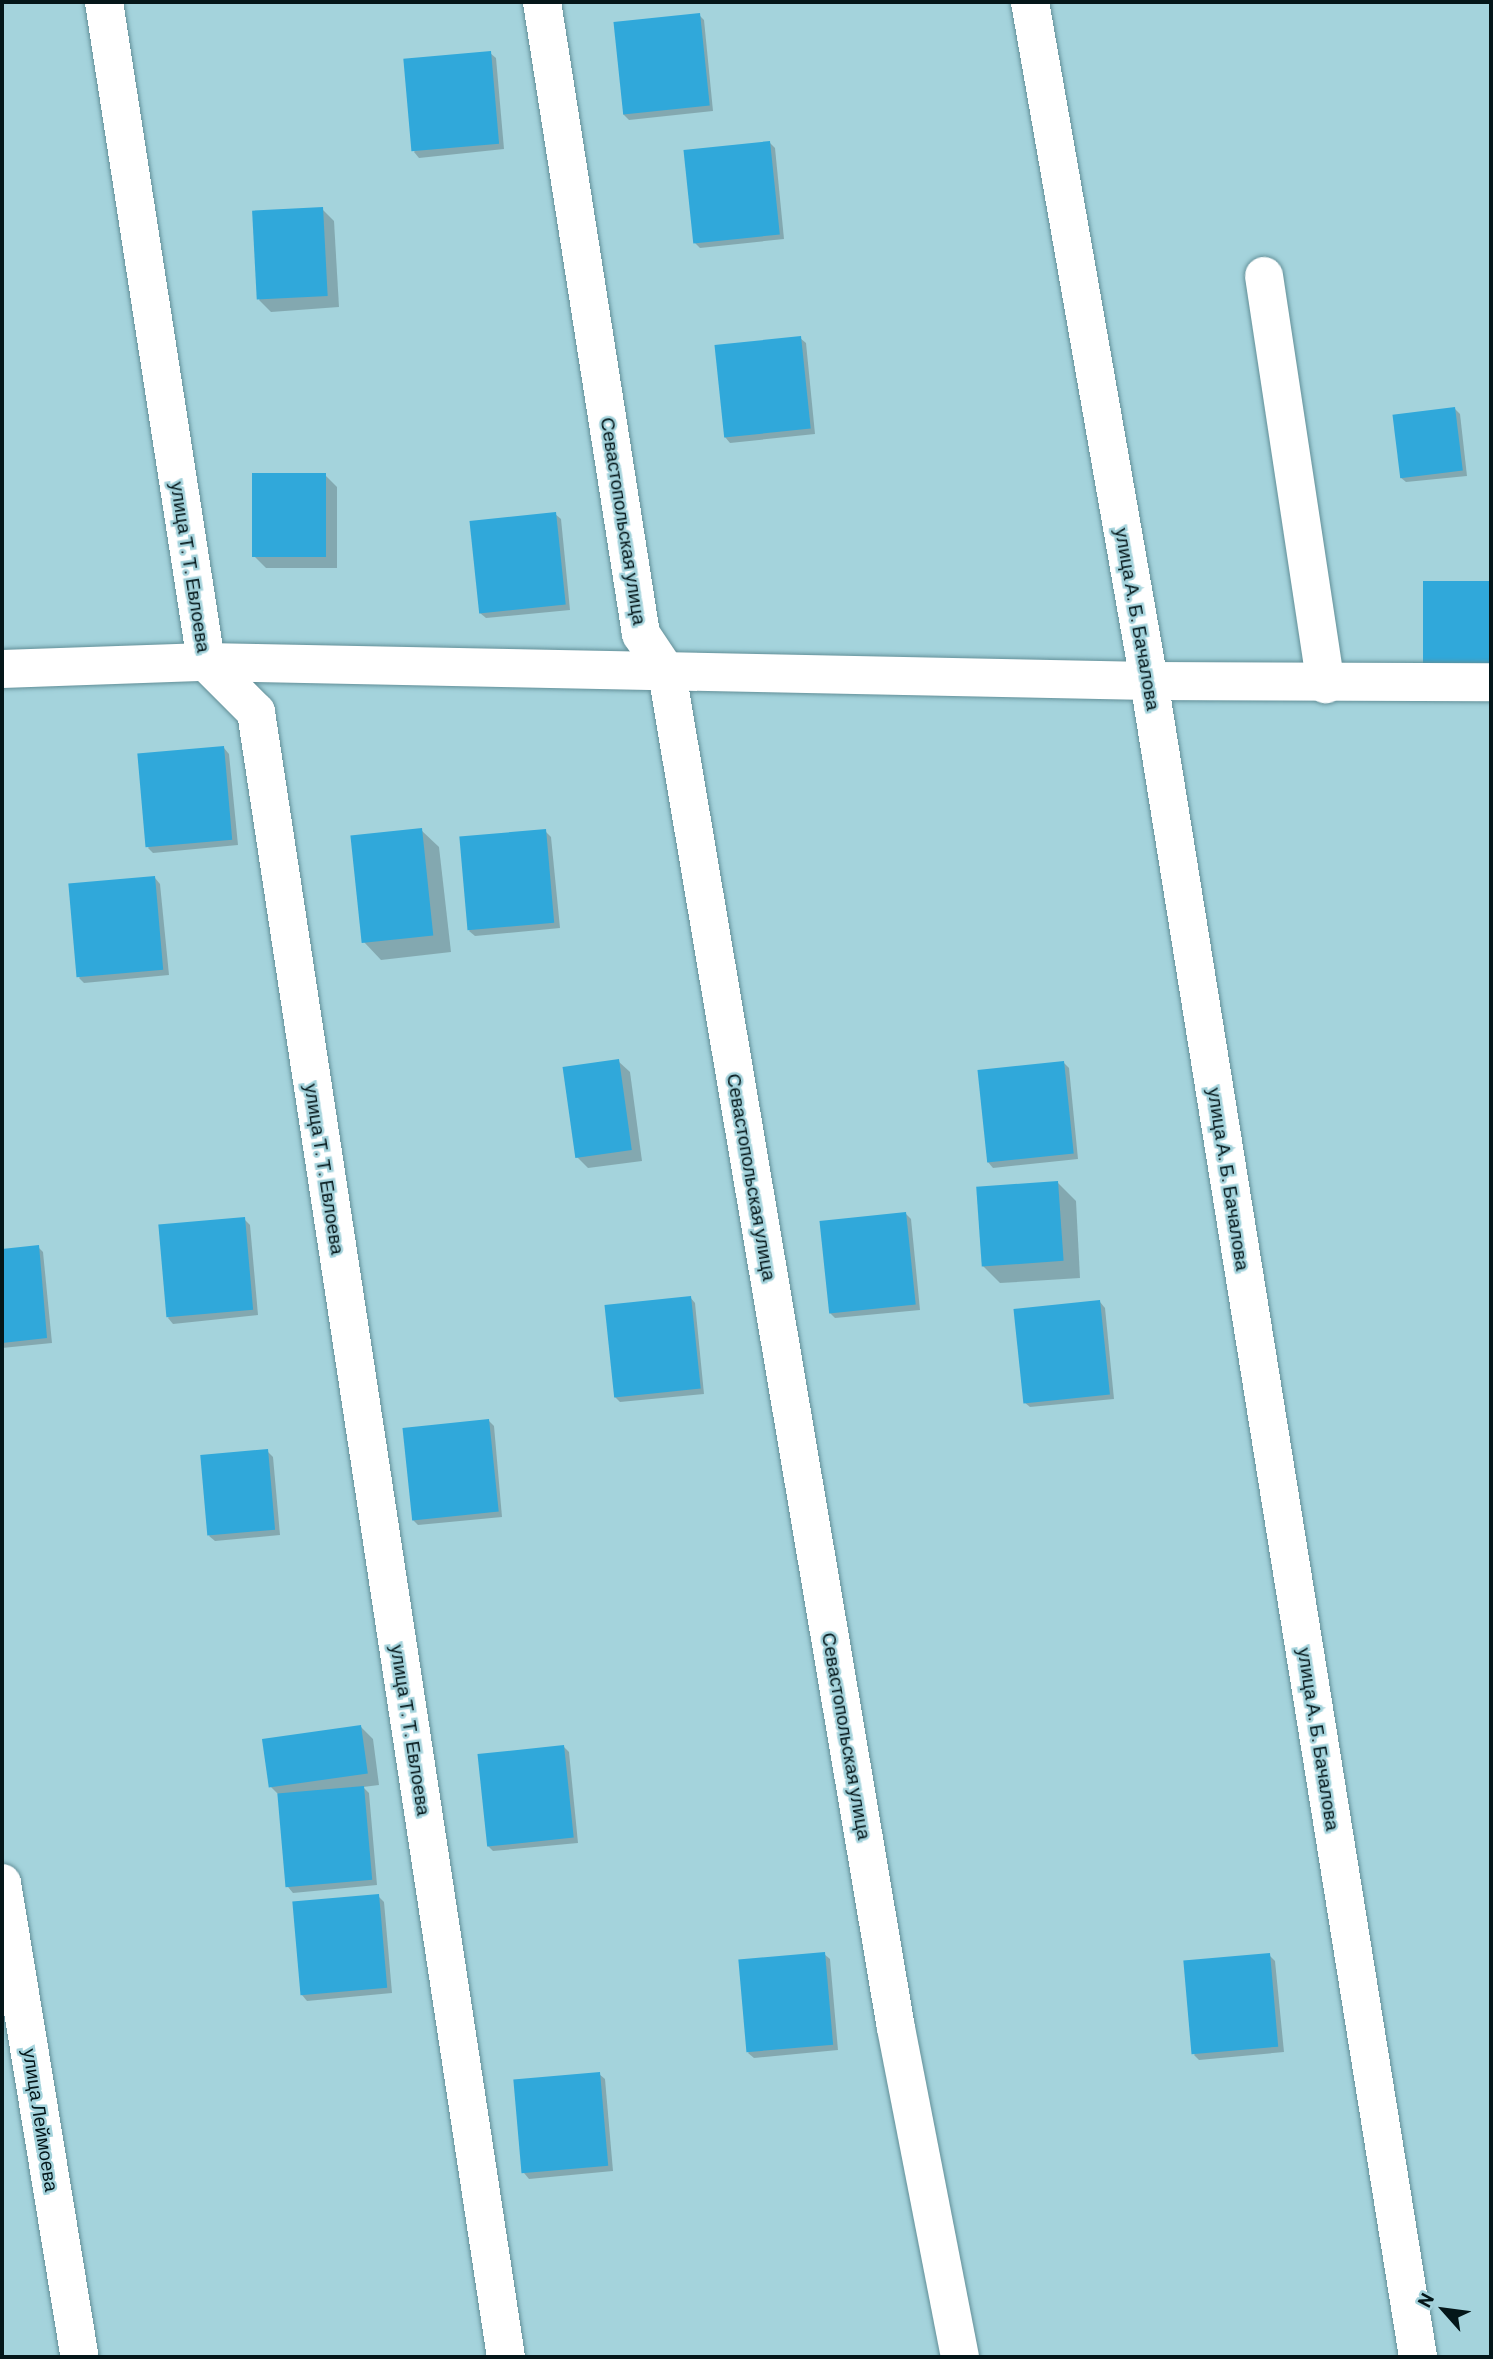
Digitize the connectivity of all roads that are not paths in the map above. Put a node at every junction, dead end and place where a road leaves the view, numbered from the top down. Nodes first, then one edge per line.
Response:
1 (104, 2) edge
2 (542, 2) edge
3 (1030, 2) edge
4 (1264, 276) dead end
5 (206, 662) junction
6 (2, 670) edge
7 (667, 673) junction
8 (1149, 681) junction
9 (1491, 682) edge
10 (1326, 684) junction
11 (2, 1883) edge
12 (80, 2357) edge
13 (506, 2357) edge
14 (960, 2357) edge
15 (1418, 2357) edge

1 - 5 street, улица Т. Т. Евлоева
2 - 7 street, Севастопольская улица
3 - 8 street, улица А. Б. Бачалова
4 - 10 street
5 - 6 street
5 - 7 street
5 - 13 street, улица Т. Т. Евлоева
7 - 8 street
7 - 14 street, Севастопольская улица
8 - 10 street
8 - 15 street, улица А. Б. Бачалова
9 - 10 street
11 - 12 street, улица Леймоева

